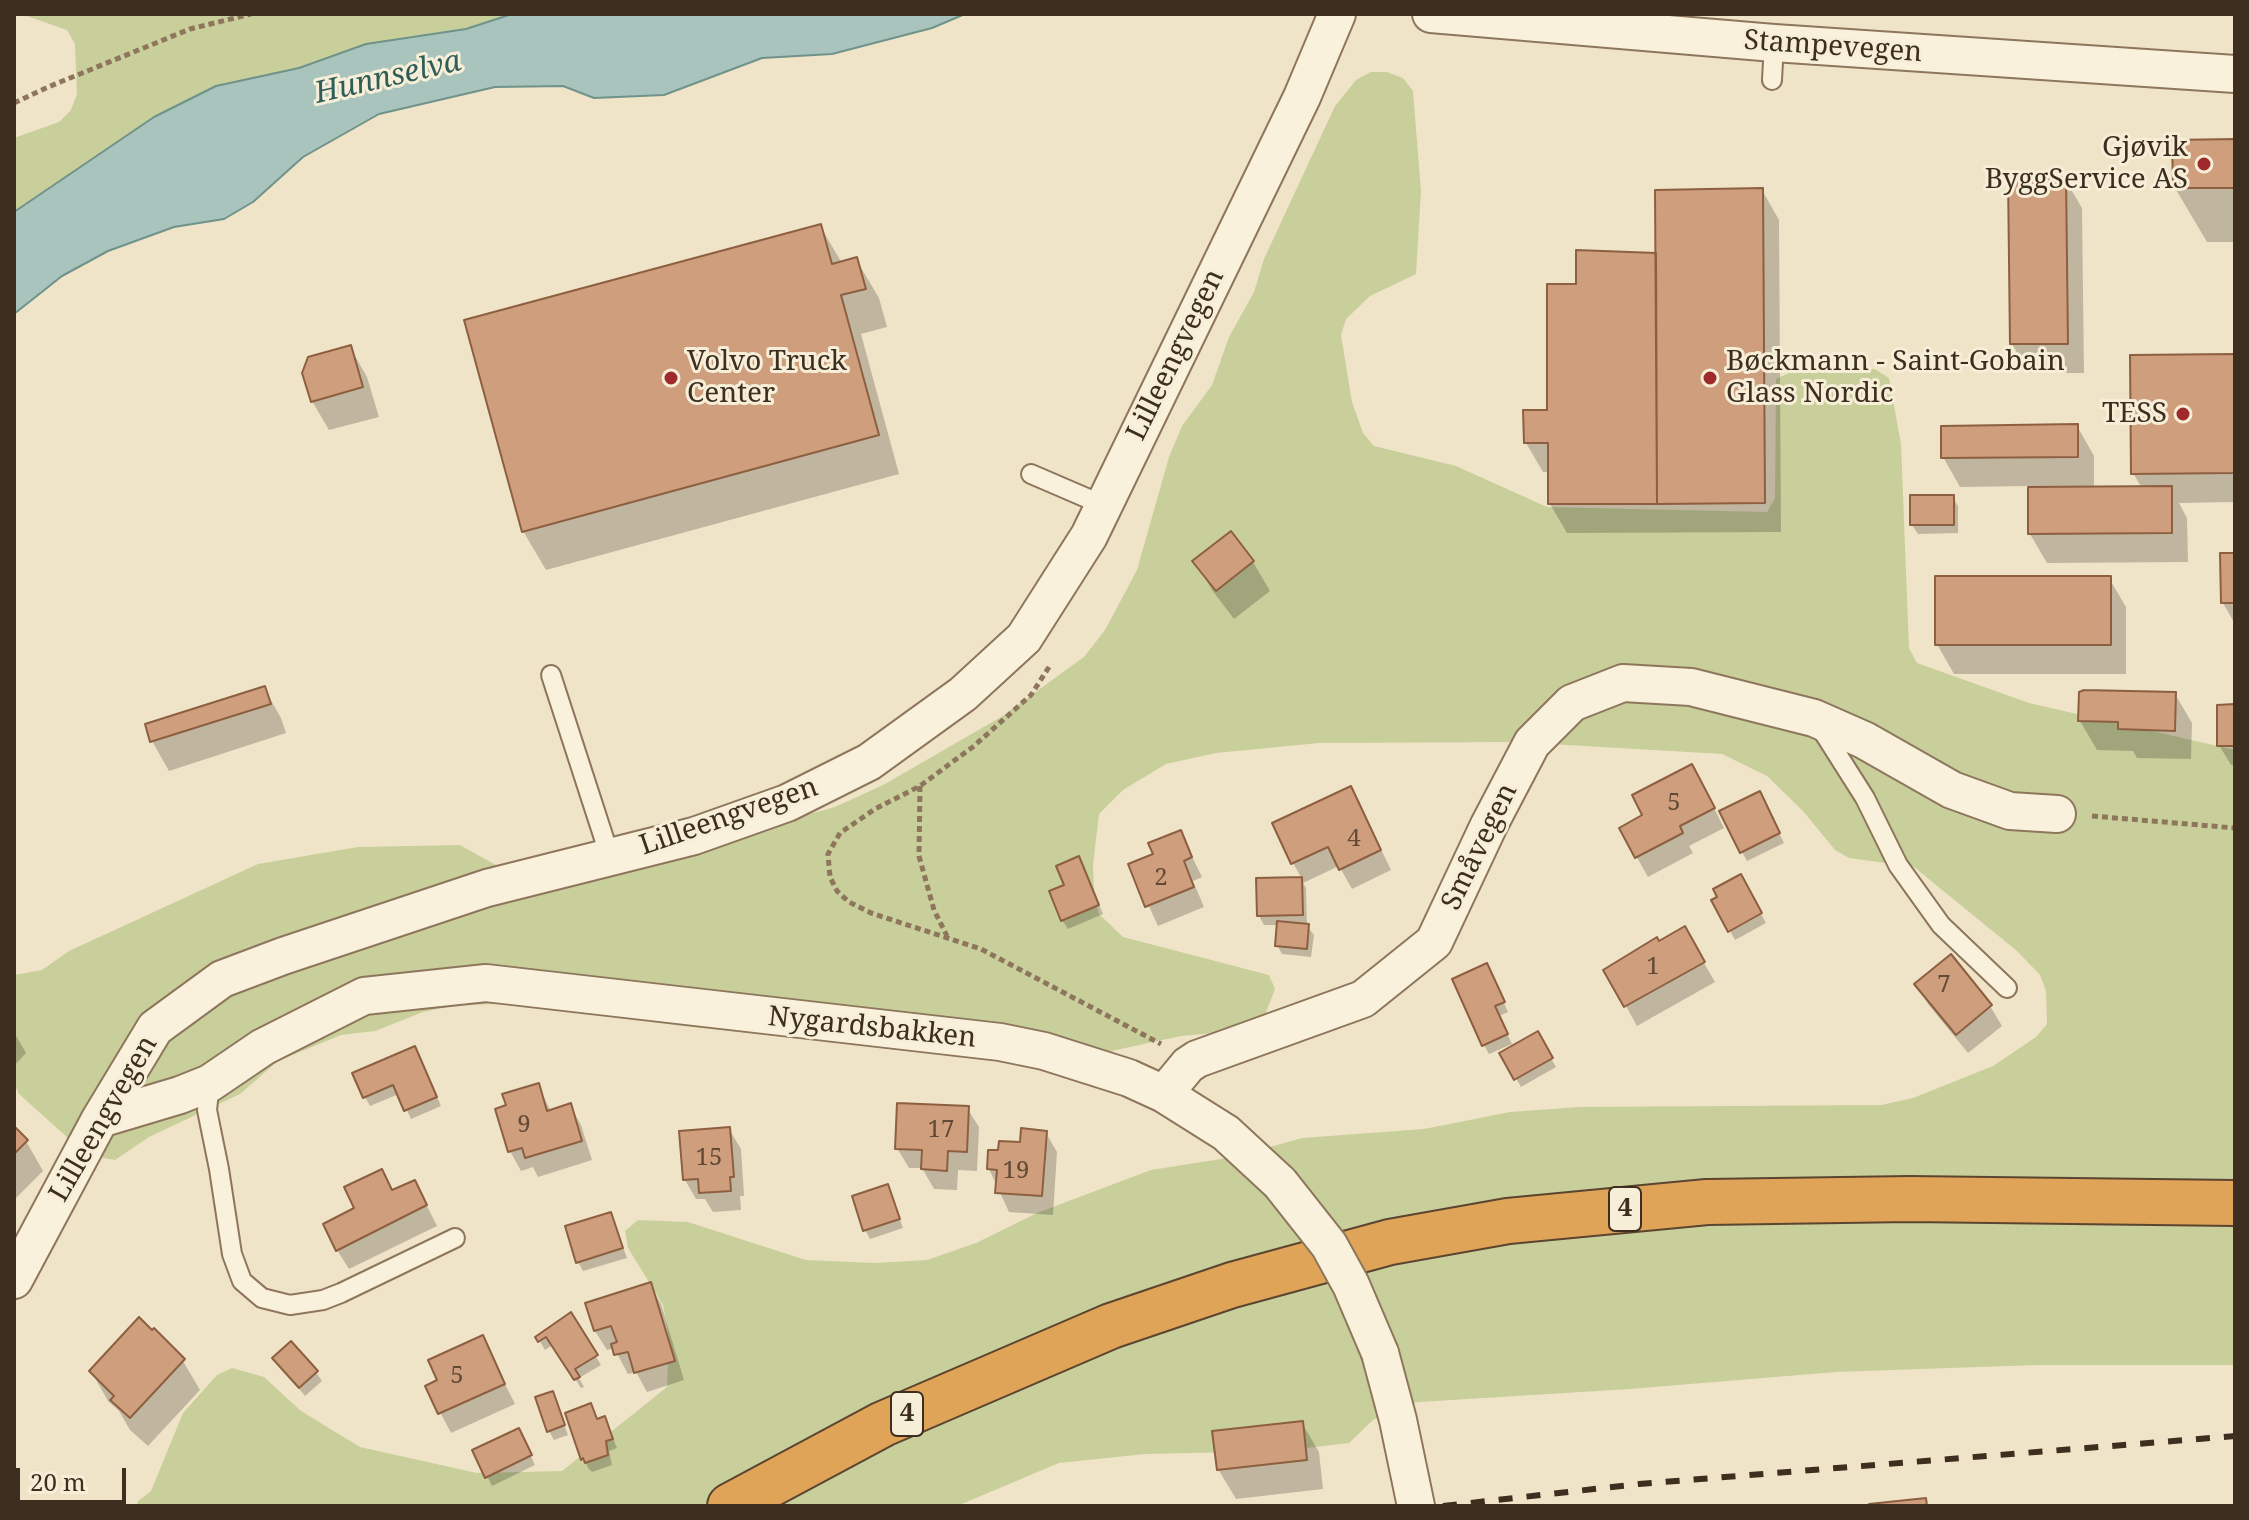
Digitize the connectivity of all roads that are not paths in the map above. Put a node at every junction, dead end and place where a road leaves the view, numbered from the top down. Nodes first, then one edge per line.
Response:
1 (1337, 14) edge
2 (1431, 14) edge
3 (1774, 43) junction
4 (2235, 74) edge
5 (1772, 80) dead end
6 (1031, 474) dead end
7 (1103, 505) junction
8 (551, 675) dead end
9 (1814, 718) junction
10 (2057, 814) road end
11 (610, 857) junction
12 (2007, 988) dead end
13 (210, 1083) junction
14 (1164, 1094) junction
15 (100, 1119) junction
16 (2235, 1203) edge
17 (455, 1238) dead end
18 (14, 1280) edge
19 (730, 1506) edge
20 (1416, 1506) edge

1 - 7 street, Lilleengvegen
2 - 3 street, Stampevegen
3 - 4 street, Stampevegen
3 - 5 lane
6 - 7 lane
7 - 11 street, Lilleengvegen
8 - 11 lane
9 - 10 street, Småvegen
9 - 12 lane
9 - 14 street, Småvegen
11 - 15 street, Lilleengvegen
13 - 14 street, Nygardsbakken
13 - 15 street, Nygardsbakken
13 - 17 lane
14 - 20 street, Nygardsbakken, bridge
15 - 18 street, Lilleengvegen
16 - 19 highway, 4

